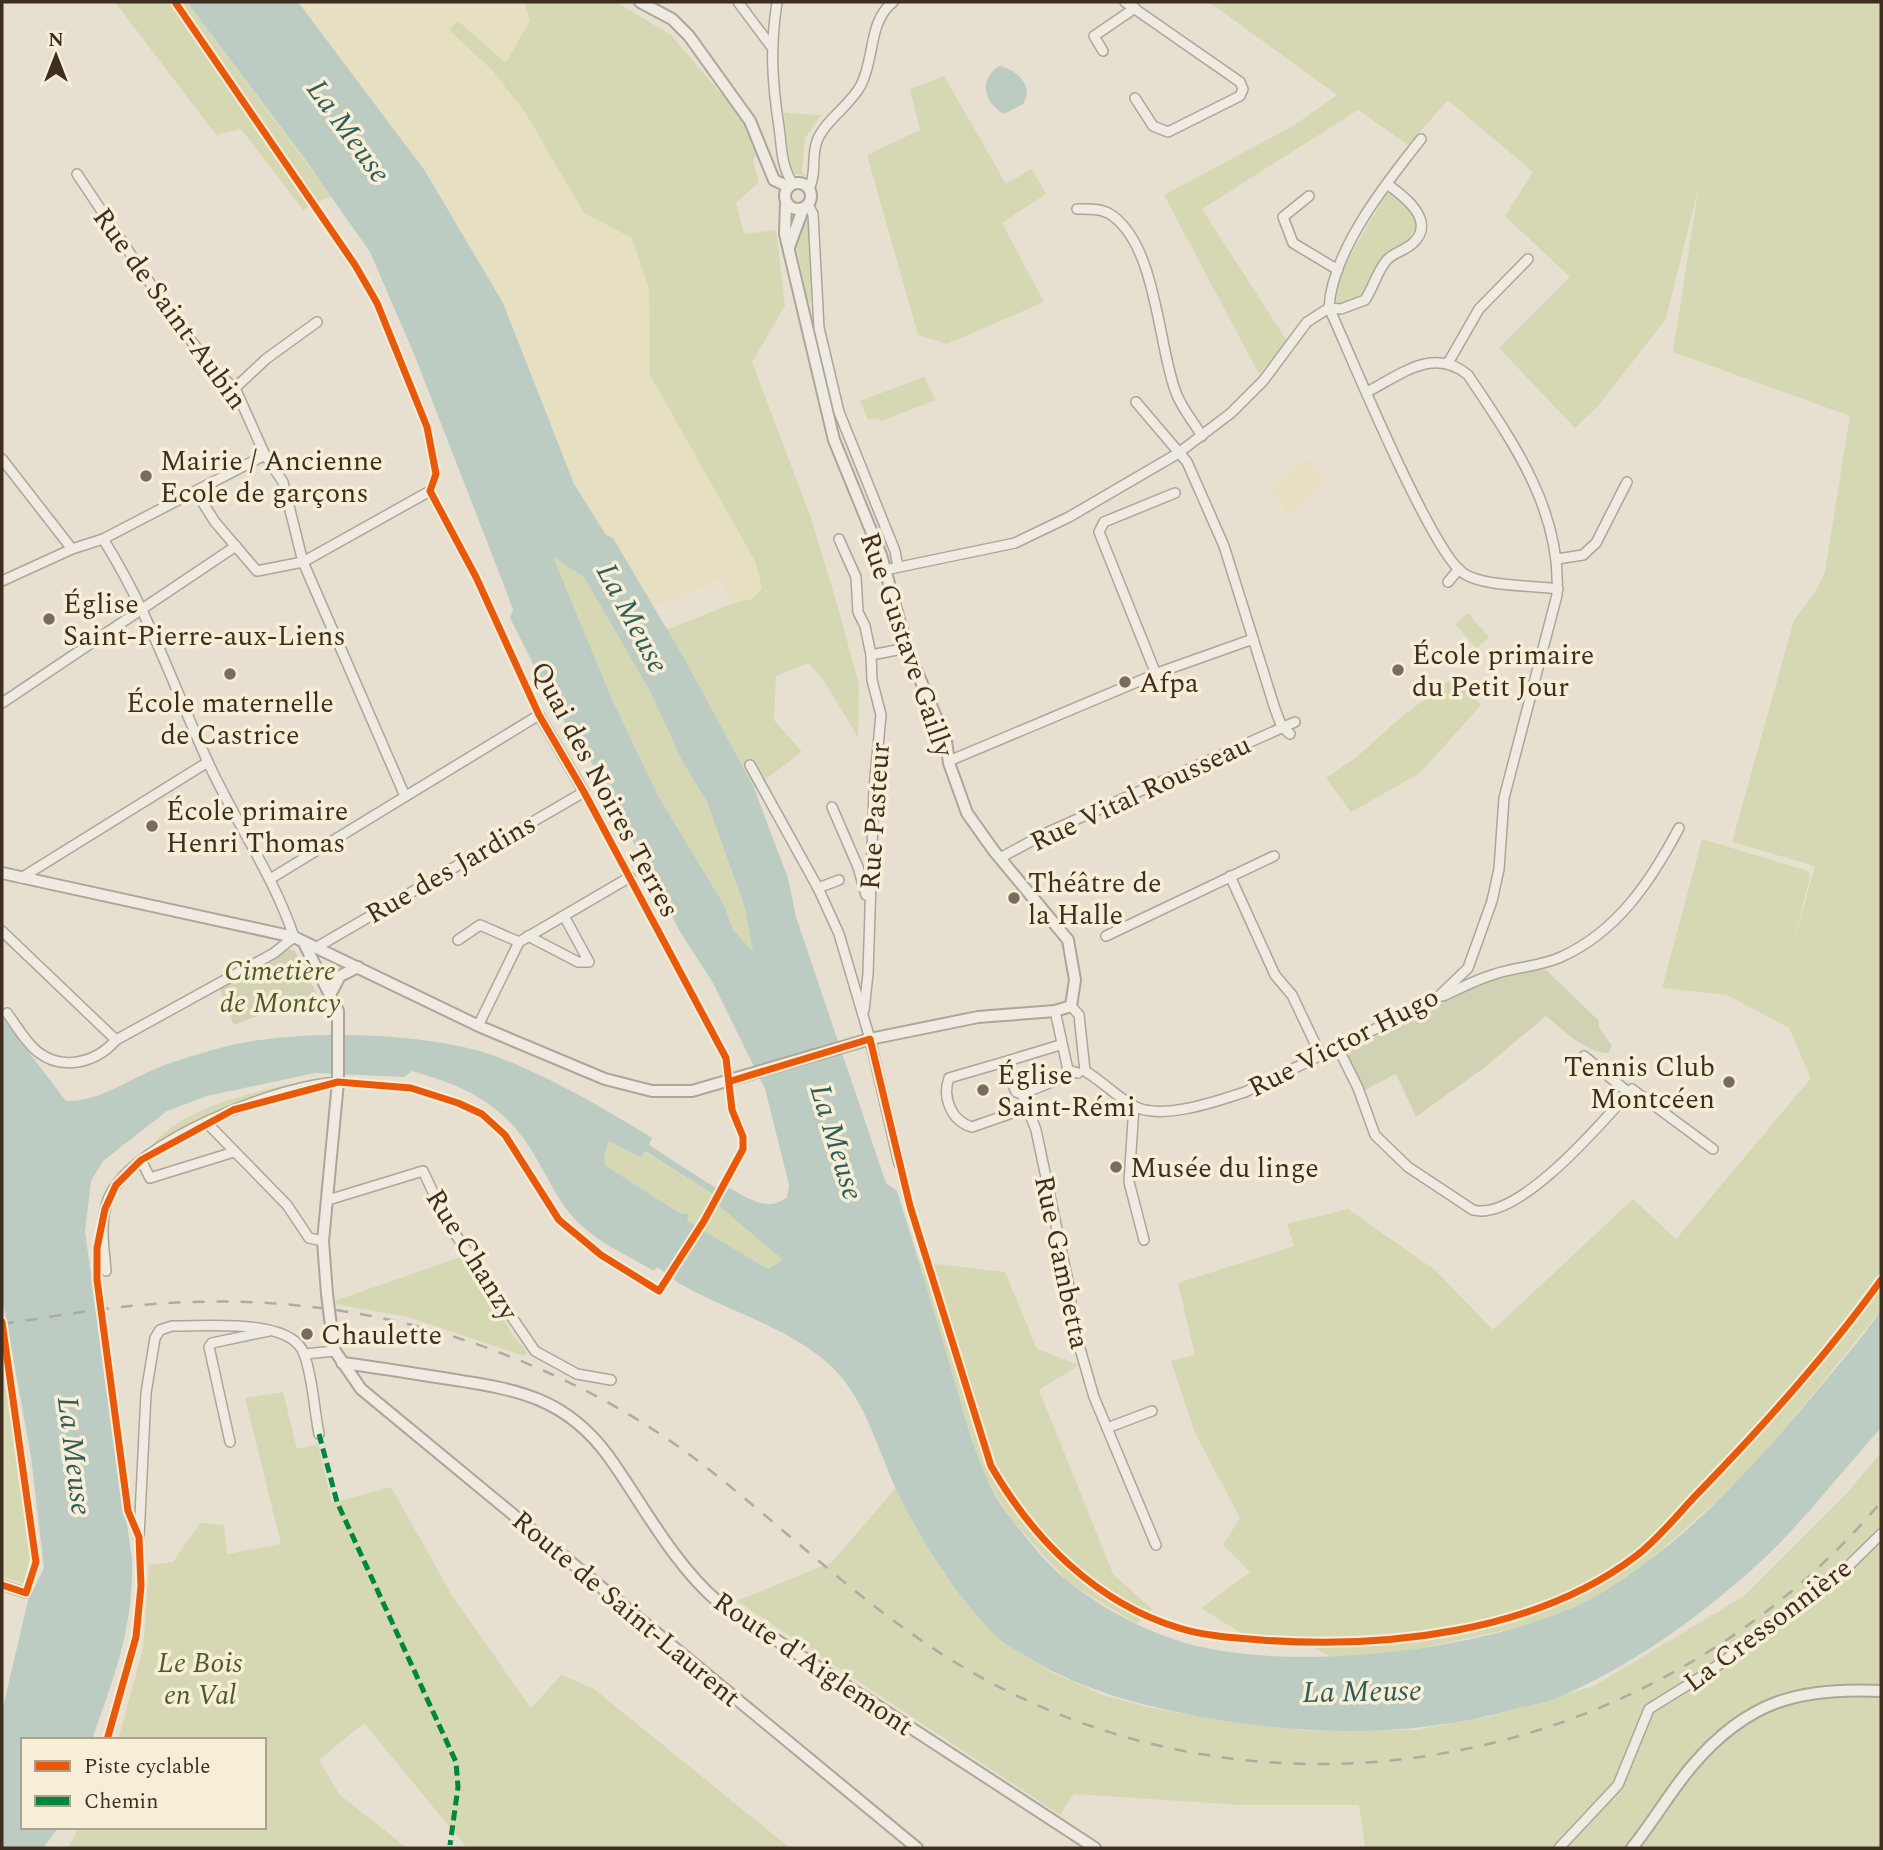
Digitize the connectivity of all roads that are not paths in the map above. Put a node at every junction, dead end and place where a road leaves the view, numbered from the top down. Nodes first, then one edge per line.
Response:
1 (640, 2) edge
2 (738, 2) edge
3 (778, 2) edge
4 (893, 2) edge
5 (1125, 2) edge
6 (1135, 8) junction
7 (771, 46) junction
8 (1103, 51) dead end
9 (1135, 98) dead end
10 (1421, 139) dead end
11 (77, 174) dead end
12 (1387, 184) junction
13 (791, 186) junction
14 (809, 188) junction
15 (1309, 196) dead end
16 (786, 202) junction
17 (806, 207) junction
18 (1077, 208) dead end
19 (789, 247) junction
20 (1528, 259) dead end
21 (1338, 270) junction
22 (1329, 309) junction
23 (317, 323) dead end
24 (1448, 363) junction
25 (235, 388) junction
26 (1367, 392) junction
27 (1136, 402) dead end
28 (1202, 436) junction
29 (1180, 452) junction
30 (265, 455) junction
31 (2, 459) edge
32 (1627, 482) dead end
33 (430, 491) dead end
34 (196, 492) junction
35 (1175, 493) dead end
36 (103, 539) junction
37 (839, 539) dead end
38 (236, 546) junction
39 (72, 549) junction
40 (1558, 559) junction
41 (303, 562) junction
42 (898, 567) junction
43 (1459, 569) junction
44 (885, 570) junction
45 (2, 581) edge
46 (1448, 582) dead end
47 (1558, 589) junction
48 (143, 606) junction
49 (1253, 639) junction
50 (907, 648) junction
51 (871, 655) junction
52 (1156, 674) junction
53 (2, 703) edge
54 (1295, 722) dead end
55 (1282, 727) junction
56 (1290, 734) dead end
57 (948, 761) junction
58 (208, 762) junction
59 (750, 765) dead end
60 (584, 792) joint
61 (405, 796) junction
62 (832, 807) dead end
63 (1679, 828) dead end
64 (1274, 856) dead end
65 (1000, 858) junction
66 (2, 873) edge
67 (1230, 876) junction
68 (630, 877) dead end
69 (21, 878) junction
70 (270, 879) junction
71 (839, 880) dead end
72 (818, 888) junction
73 (868, 904) junction
74 (564, 916) junction
75 (2, 931) edge
76 (528, 936) junction
77 (1106, 936) dead end
78 (299, 940) junction
79 (458, 940) dead end
80 (519, 942) junction
81 (317, 947) junction
82 (358, 967) junction
83 (330, 995) junction
84 (1434, 1000) junction
85 (1063, 1009) junction
86 (7, 1013) dead end
87 (863, 1016) junction
88 (478, 1026) junction
89 (870, 1038) junction
90 (116, 1040) junction
91 (1060, 1045) junction
92 (1338, 1048) junction
93 (1321, 1056) junction
94 (1584, 1056) dead end
95 (1004, 1062) junction
96 (1085, 1071) junction
97 (1074, 1073) junction
98 (337, 1080) junction
99 (1629, 1093) junction
100 (1024, 1099) junction
101 (1134, 1106) junction
102 (206, 1122) junction
103 (1713, 1149) dead end
104 (234, 1152) junction
105 (141, 1160) junction
106 (899, 1164) dead end
107 (328, 1200) junction
108 (1144, 1240) dead end
109 (323, 1241) junction
110 (106, 1271) dead end
111 (270, 1330) junction
112 (335, 1351) junction
113 (304, 1354) junction
114 (342, 1363) junction
115 (611, 1380) dead end
116 (1152, 1411) dead end
117 (1107, 1428) junction
118 (319, 1434) dead end
119 (230, 1442) dead end
120 (1881, 1535) edge
121 (139, 1537) dead end
122 (1156, 1545) dead end
123 (2, 1585) edge
124 (26, 1593) dead end
125 (1881, 1691) edge
126 (917, 1848) edge
127 (1096, 1848) edge
128 (1559, 1848) edge
129 (1632, 1848) edge

1 - 13 street
2 - 7 street
3 - 7 street
4 - 14 street
5 - 6 street
6 - 8 street
6 - 9 street
7 - 13 street
10 - 12 street
11 - 25 street, Rue de Saint-Aubin
12 - 21 street
12 - 22 street
13 - 14 street
13 - 16 street
14 - 17 street
15 - 21 street
16 - 17 street
16 - 19 street, Rue Gustave Gailly
17 - 19 street
17 - 42 street, Rue Gustave Gailly
18 - 28 street
19 - 44 street, Rue Gustave Gailly
20 - 24 street
21 - 22 street
22 - 26 street
22 - 28 street
23 - 25 street
24 - 26 street
24 - 40 street, Rue Victor Hugo
25 - 30 street, Rue de Saint-Aubin
26 - 43 street
27 - 29 street
28 - 29 street
29 - 42 street
29 - 49 street
30 - 34 street
30 - 41 street, Rue de Saint-Aubin
31 - 39 street
32 - 40 street
33 - 41 street
34 - 36 street
34 - 38 street
35 - 52 street
36 - 39 street
36 - 48 street
37 - 51 street, Rue Pasteur
38 - 41 street
38 - 48 street
39 - 45 street
40 - 47 street, Rue Victor Hugo
41 - 61 street, Rue de Saint-Aubin
42 - 44 street
43 - 46 street
43 - 47 street
44 - 50 street, Rue Gustave Gailly
47 - 84 street, Rue Victor Hugo
48 - 53 street
48 - 58 street
49 - 52 street
49 - 55 street
50 - 51 street
50 - 57 street, Rue Gustave Gailly
51 - 73 street, Rue Pasteur
52 - 57 street
54 - 55 street, Rue Vital Rousseau
55 - 56 street
55 - 65 street, Rue Vital Rousseau
57 - 65 street, Rue Gustave Gailly
58 - 69 street
58 - 70 street
59 - 72 street
60 - 61 street, Quai des Noires Terres
60 - 81 street, Rue des Jardins
61 - 70 street
62 - 73 street
63 - 84 street
64 - 67 street
65 - 85 street, Rue Gustave Gailly
66 - 69 street
67 - 77 street
67 - 93 street
68 - 74 street
69 - 78 street
70 - 78 street
71 - 72 street
72 - 87 street
73 - 87 street, Rue Pasteur
74 - 76 street
74 - 76 street
75 - 90 street
76 - 80 street
78 - 81 street
78 - 83 street
78 - 90 street
79 - 80 street
80 - 88 street
81 - 82 street
82 - 83 street
82 - 88 street
83 - 98 street
84 - 92 street, Rue Victor Hugo
85 - 89 street
85 - 91 street
85 - 96 street
86 - 90 street
87 - 89 street
88 - 89 street
89 - 106 street
91 - 95 street
91 - 97 street
92 - 93 street, Rue Victor Hugo
92 - 99 street
93 - 101 street, Rue Victor Hugo
94 - 99 street
95 - 100 street, Rue Gambetta
95 - 100 street
96 - 97 street
96 - 101 street, Rue Victor Hugo
97 - 100 street
98 - 102 street
98 - 107 street
99 - 103 street
100 - 117 street, Rue Gambetta
101 - 108 street
102 - 104 street
102 - 105 street
104 - 105 street
104 - 109 street
105 - 110 street
107 - 109 street
107 - 115 street, Rue Chanzy
109 - 112 street, bridge
111 - 113 street
111 - 119 street
111 - 121 street
112 - 113 street
112 - 114 street, Route de Saint-Laurent
113 - 118 street
114 - 126 street, Route de Saint-Laurent
114 - 127 street, Route d'Aiglemont
116 - 117 street
117 - 122 street, Rue Gambetta
120 - 128 street, La Cressonnière
123 - 124 street
125 - 129 street

